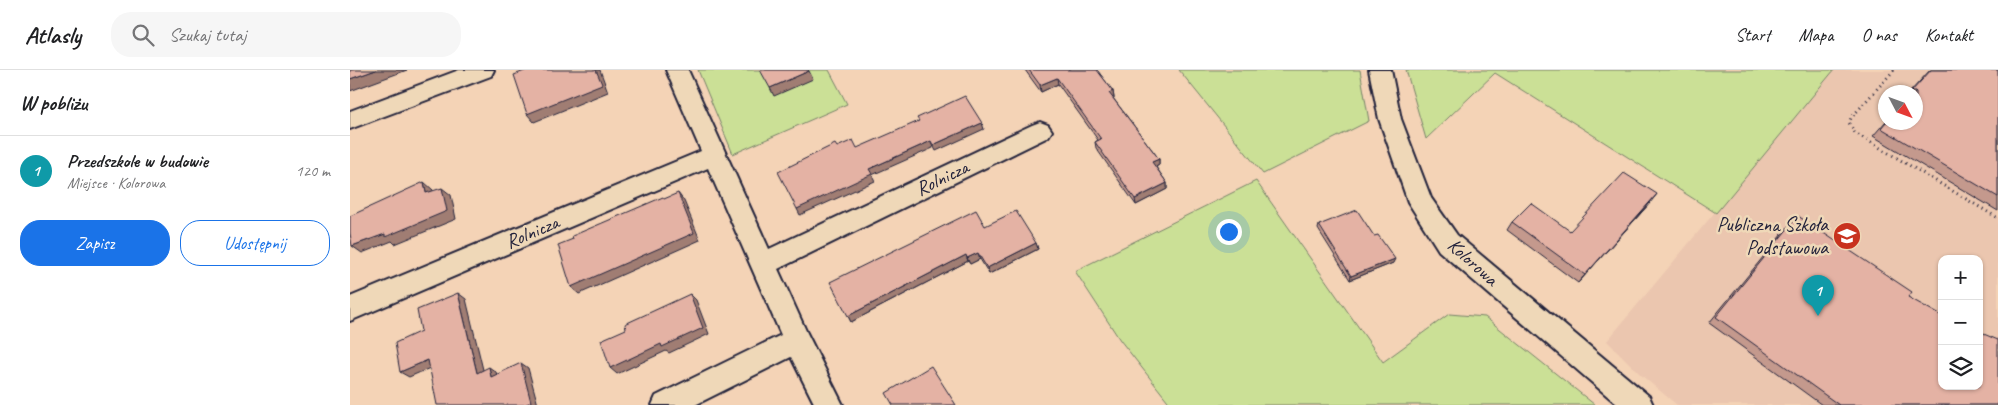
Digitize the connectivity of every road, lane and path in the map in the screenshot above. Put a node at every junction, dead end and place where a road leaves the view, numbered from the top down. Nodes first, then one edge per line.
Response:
1 (483, 70) edge
2 (678, 70) edge
3 (1380, 70) edge
4 (1894, 70) edge
5 (350, 120) edge
6 (1040, 131) dead end
7 (715, 155) junction
8 (1998, 218) edge
9 (763, 264) junction
10 (350, 309) edge
11 (797, 341) junction
12 (666, 405) edge
13 (829, 405) edge
14 (1639, 405) edge

1 - 5 street
2 - 7 street
3 - 14 street, Kolorowa
4 - 8 path
6 - 9 street, Rolnicza
7 - 9 street
7 - 10 street, Rolnicza
9 - 11 street
11 - 12 street
11 - 13 street

